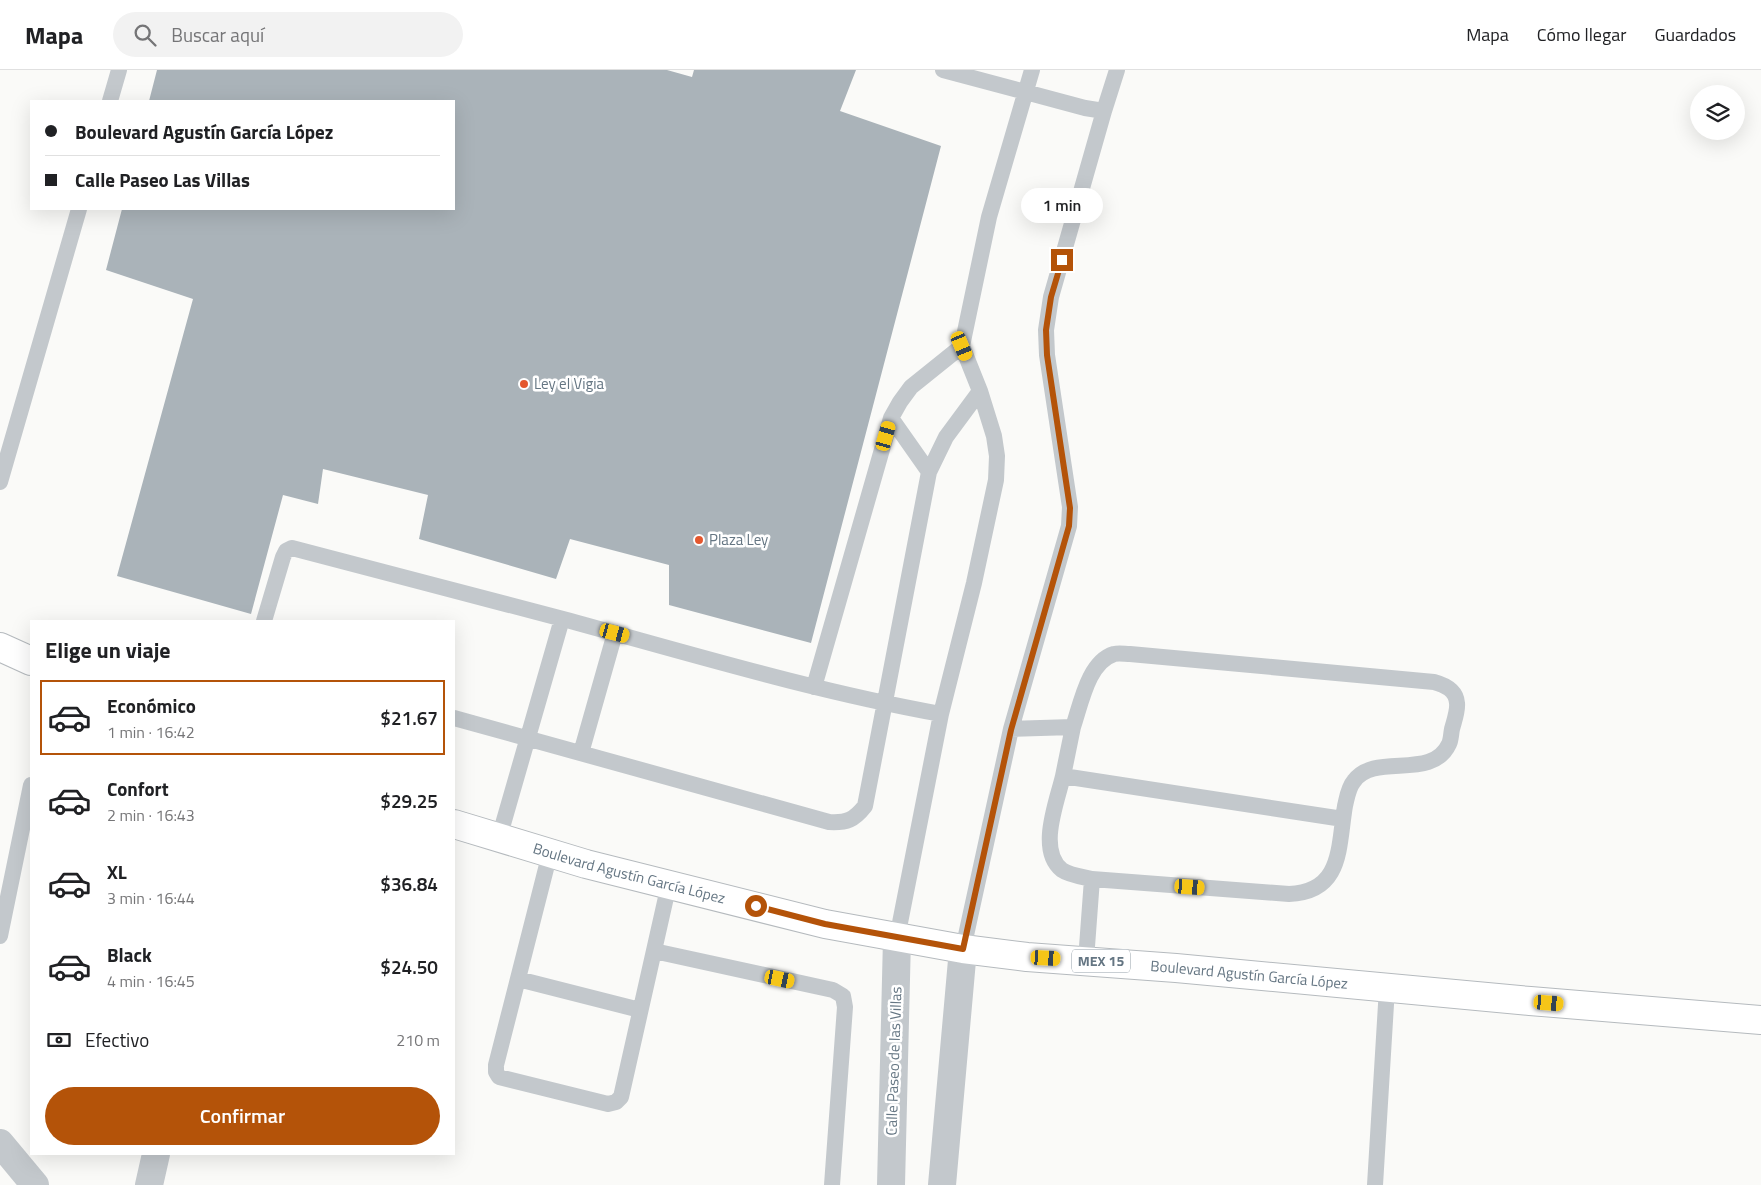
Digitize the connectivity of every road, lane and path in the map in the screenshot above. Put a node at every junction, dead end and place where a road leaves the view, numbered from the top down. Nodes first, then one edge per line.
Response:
1 (120, 70) edge
2 (943, 70) edge
3 (1032, 70) edge
4 (1116, 70) edge
5 (1025, 93) junction
6 (110, 100) edge
7 (1104, 111) junction
8 (79, 210) edge
9 (962, 346) junction
10 (980, 391) junction
11 (891, 418) junction
12 (929, 472) junction
13 (0, 482) edge
14 (562, 619) junction
15 (264, 620) edge
16 (615, 633) junction
17 (0, 647) edge
18 (30, 661) edge
19 (814, 688) junction
20 (886, 704) junction
21 (941, 714) junction
22 (455, 718) edge
23 (1073, 727) junction
24 (1011, 730) junction
25 (528, 738) junction
26 (581, 753) junction
27 (1062, 776) junction
28 (30, 796) edge
29 (1343, 819) junction
30 (455, 824) edge
31 (499, 838) junction
32 (26, 840) edge
33 (550, 853) junction
34 (1092, 879) junction
35 (669, 884) junction
36 (0, 936) edge
37 (897, 938) junction
38 (963, 949) junction
39 (654, 951) junction
40 (1086, 960) junction
41 (518, 979) junction
42 (1388, 988) junction
43 (640, 1010) junction
44 (1761, 1020) edge
45 (0, 1143) edge
46 (156, 1155) edge
47 (35, 1185) edge
48 (150, 1185) edge
49 (832, 1185) edge
50 (890, 1185) edge
51 (942, 1185) edge
52 (1375, 1185) edge

1 - 6 lane
2 - 5 lane
3 - 5 lane
4 - 7 lane
5 - 7 lane
5 - 9 lane
7 - 24 lane
8 - 13 lane
9 - 10 lane
9 - 11 lane
10 - 12 lane
10 - 21 lane
11 - 12 lane
11 - 19 lane
12 - 20 lane
14 - 15 lane
14 - 16 lane
14 - 25 lane
16 - 19 lane
16 - 26 lane
17 - 18 main road
19 - 20 lane
20 - 21 lane
20 - 26 lane
21 - 37 lane
22 - 25 lane
23 - 24 lane
23 - 27 lane
23 - 29 lane
24 - 38 lane
25 - 26 lane
25 - 31 lane
27 - 29 lane
27 - 34 lane
28 - 32 lane
29 - 34 lane
30 - 31 main road, Boulevard Agustín García López / MEX 15
31 - 33 main road, Boulevard Agustín García López / MEX 15
32 - 36 lane
33 - 35 main road, Boulevard Agustín García López / MEX 15
33 - 41 lane
34 - 40 lane
35 - 37 main road, Boulevard Agustín García López / MEX 15
35 - 39 lane
37 - 38 main road, Boulevard Agustín García López / MEX 15
37 - 50 street, Calle Paseo de las Villas
38 - 40 main road, Boulevard Agustín García López / MEX 15
38 - 51 street
39 - 43 lane
39 - 49 lane
40 - 42 main road, Boulevard Agustín García López / MEX 15
41 - 43 lane
41 - 43 lane
42 - 44 main road, Boulevard Agustín García López / MEX 15
42 - 52 lane
45 - 47 street
46 - 48 street

